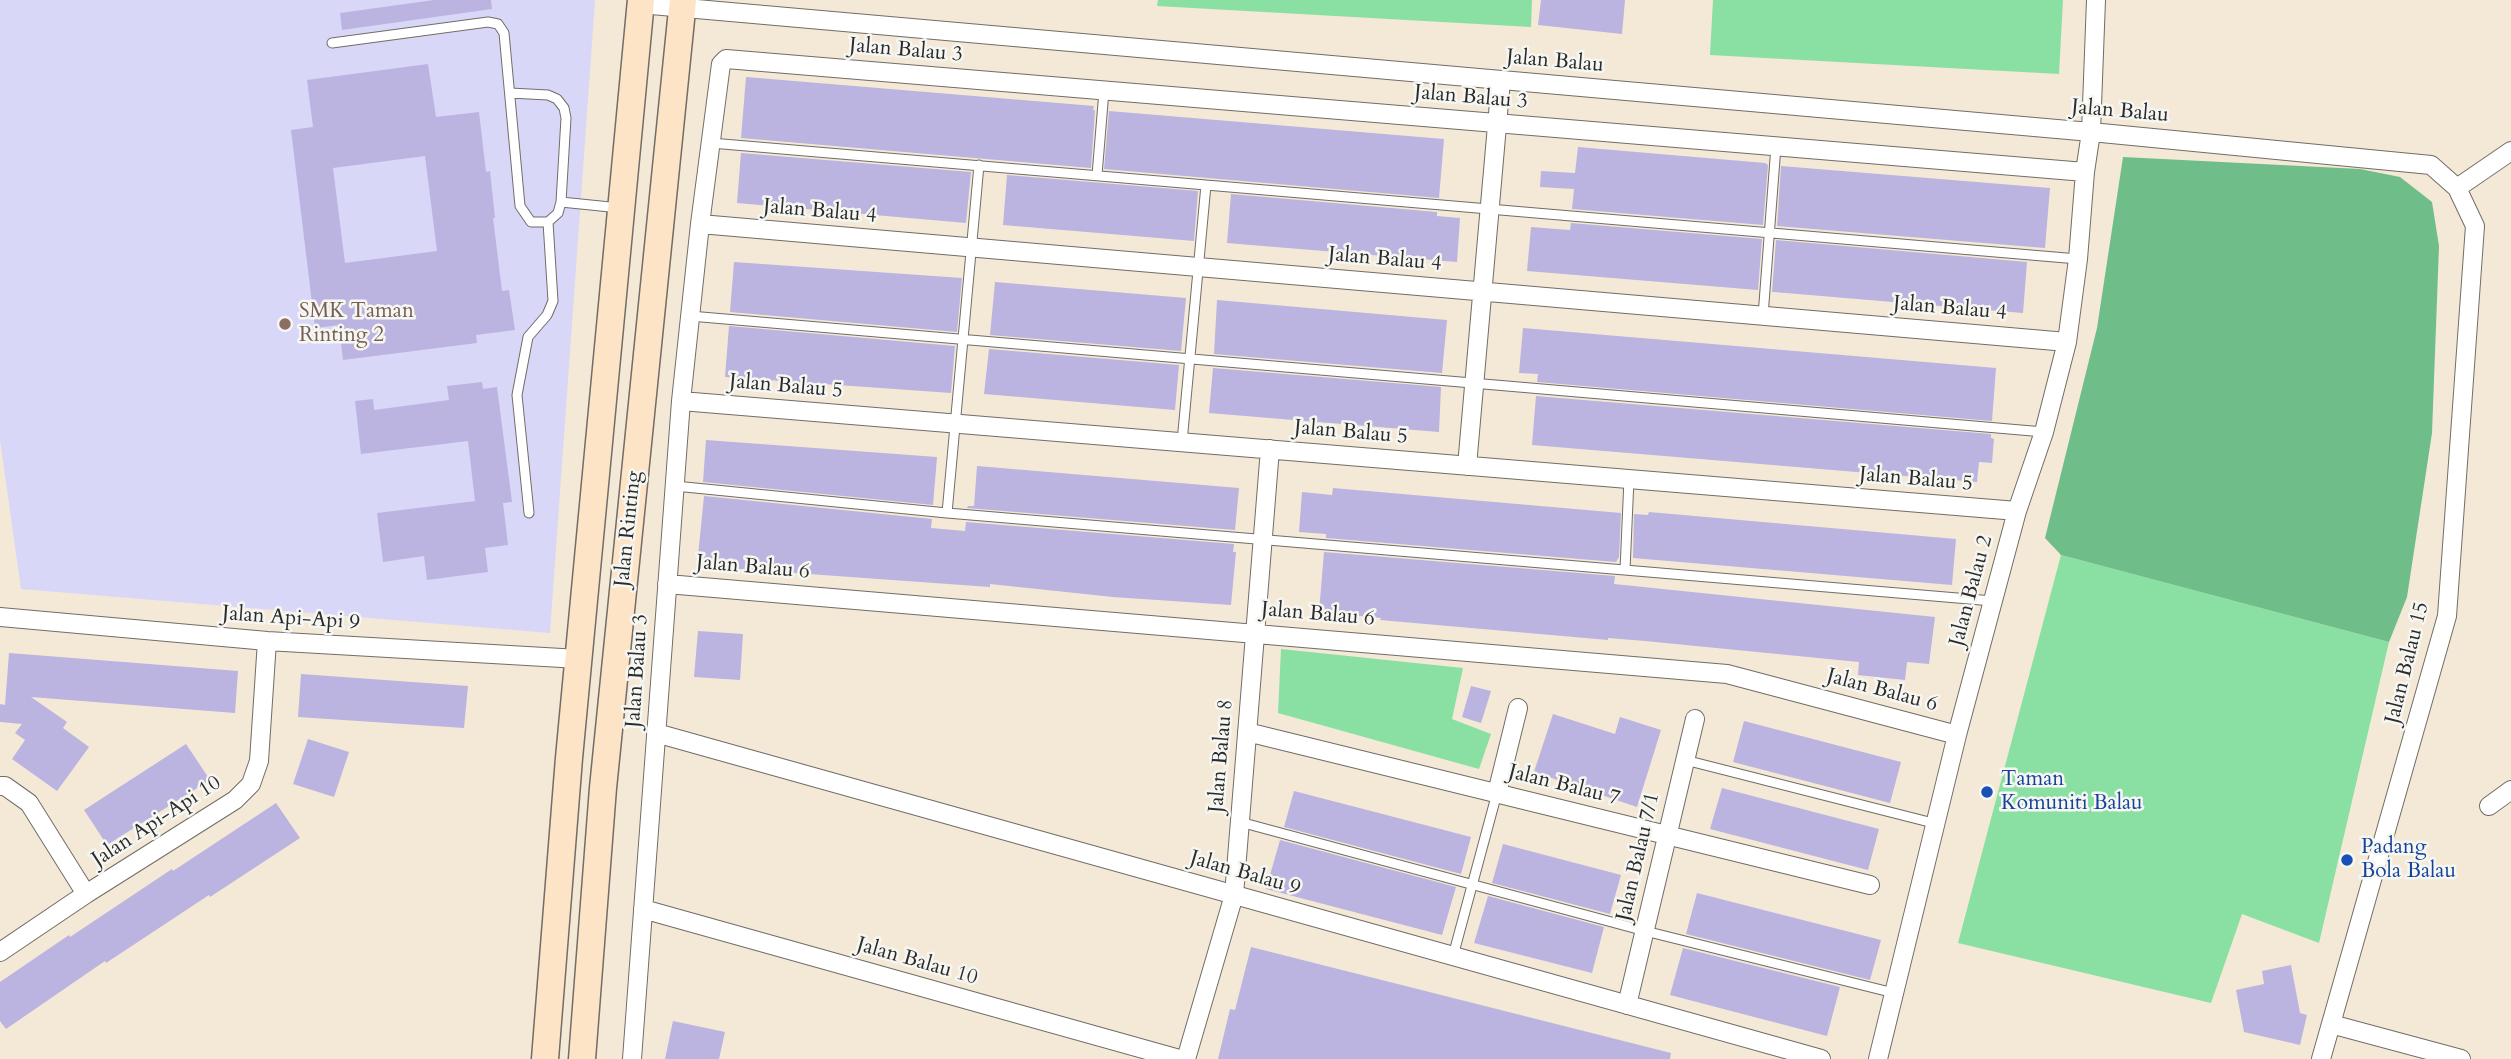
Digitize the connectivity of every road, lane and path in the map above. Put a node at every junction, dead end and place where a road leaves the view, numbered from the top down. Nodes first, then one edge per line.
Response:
1 (2096, 0) edge
2 (641, 2) edge
3 (683, 4) edge
4 (332, 43) dead end
5 (1501, 80) junction
6 (1104, 91) junction
7 (510, 93) junction
8 (1497, 123) junction
9 (2091, 132) junction
10 (711, 143) junction
11 (1776, 146) junction
12 (2511, 151) edge
13 (979, 165) junction
14 (2085, 172) junction
15 (1097, 175) junction
16 (1206, 185) junction
17 (2457, 188) junction
18 (561, 202) junction
19 (621, 208) junction
20 (1490, 209) junction
21 (548, 222) junction
22 (700, 224) junction
23 (1770, 233) junction
24 (971, 247) junction
25 (2078, 259) junction
26 (1198, 267) junction
27 (1483, 292) junction
28 (1763, 316) junction
29 (690, 317) junction
30 (963, 340) junction
31 (2067, 342) junction
32 (1190, 359) junction
33 (1474, 384) junction
34 (681, 401) junction
35 (955, 424) junction
36 (2044, 432) junction
37 (1182, 442) junction
38 (1270, 449) junction
39 (1467, 466) junction
40 (1629, 479) junction
41 (675, 486) junction
42 (2017, 511) junction
43 (529, 513) dead end
44 (947, 513) junction
45 (1263, 539) junction
46 (1625, 570) junction
47 (667, 584) junction
48 (1993, 601) junction
49 (0, 617) edge
50 (1255, 632) junction
51 (267, 641) junction
52 (579, 659) junction
53 (1518, 708) dead end
54 (1695, 719) dead end
55 (1247, 732) junction
56 (656, 733) junction
57 (1957, 735) junction
58 (1685, 760) junction
59 (0, 786) edge
60 (2511, 790) edge
61 (1497, 793) junction
62 (2488, 806) dead end
63 (1240, 822) junction
64 (1937, 824) junction
65 (1668, 835) junction
66 (1473, 884) junction
67 (1870, 885) dead end
68 (86, 894) junction
69 (1234, 895) junction
70 (643, 909) junction
71 (1644, 931) junction
72 (0, 952) edge
73 (1453, 956) junction
74 (1894, 993) junction
75 (1627, 1005) junction
76 (2331, 1024) junction
77 (544, 1059) edge
78 (582, 1059) edge
79 (632, 1059) edge
80 (1179, 1059) edge
81 (1186, 1059) edge
82 (1821, 1059) edge
83 (1878, 1059) edge
84 (2321, 1059) edge
85 (2461, 1059) edge

1 - 9 street, Jalan Balau 2
2 - 3 street, Jalan Balau
2 - 19 main road, Jalan Rinting
3 - 5 street, Jalan Balau
3 - 78 main road, Jalan Rinting
4 - 7 lane
5 - 8 street
5 - 9 street, Jalan Balau
6 - 8 street, Jalan Balau 3
6 - 10 street, Jalan Balau 3
6 - 15 lane
7 - 18 lane
7 - 21 lane
8 - 11 street, Jalan Balau 3
8 - 20 street
9 - 14 street, Jalan Balau 2
9 - 17 street, Jalan Balau
10 - 13 lane
10 - 22 street, Jalan Balau 3
11 - 14 street, Jalan Balau 3
11 - 23 lane
12 - 17 street
13 - 15 lane
13 - 24 lane
14 - 25 street, Jalan Balau 2
15 - 16 lane
16 - 20 lane
16 - 26 lane
17 - 76 street, Jalan Balau 15
18 - 19 lane
18 - 21 lane
19 - 52 main road, Jalan Rinting
20 - 23 lane
20 - 27 street
21 - 43 lane
22 - 24 street, Jalan Balau 4
22 - 29 street, Jalan Balau 3
23 - 25 lane
23 - 28 lane
24 - 26 street, Jalan Balau 4
24 - 30 lane
25 - 31 street, Jalan Balau 2
26 - 27 street, Jalan Balau 4
26 - 32 lane
27 - 28 street, Jalan Balau 4
27 - 33 street
28 - 31 street, Jalan Balau 4
29 - 30 lane
29 - 34 street, Jalan Balau 3
30 - 32 lane
30 - 35 lane
31 - 36 street, Jalan Balau 2
32 - 33 lane
32 - 37 lane
33 - 36 lane
33 - 39 street
34 - 35 street, Jalan Balau 5
34 - 41 street, Jalan Balau 3
35 - 37 street, Jalan Balau 5
35 - 44 lane
36 - 42 street, Jalan Balau 2
37 - 38 street, Jalan Balau 5
38 - 39 street, Jalan Balau 5
38 - 45 street, Jalan Balau 8
39 - 40 street, Jalan Balau 5
40 - 42 street, Jalan Balau 5
40 - 46 lane
41 - 44 lane
41 - 47 street, Jalan Balau 3
42 - 48 street, Jalan Balau 2
44 - 45 lane
45 - 46 lane
45 - 50 street, Jalan Balau 8
46 - 48 lane
47 - 50 street, Jalan Balau 6
47 - 56 street, Jalan Balau 3
48 - 57 street, Jalan Balau 2
49 - 51 street, Jalan Api-Api 9
50 - 55 street, Jalan Balau 8
50 - 57 street, Jalan Balau 6
51 - 52 street, Jalan Api-Api 9
51 - 68 street, Jalan Api-Api 10
52 - 77 main road, Jalan Rinting
53 - 61 street
54 - 58 street, Jalan Balau 7/1
55 - 61 street, Jalan Balau 7
55 - 63 street, Jalan Balau 8
56 - 69 street, Jalan Balau 9
56 - 70 street, Jalan Balau 3
57 - 64 street, Jalan Balau 2
58 - 64 lane
58 - 65 street, Jalan Balau 7/1
59 - 68 street
60 - 62 street
61 - 65 street, Jalan Balau 7
61 - 66 lane
63 - 66 lane
63 - 69 street, Jalan Balau 8
64 - 74 street, Jalan Balau 2
65 - 67 street, Jalan Balau 7
65 - 71 street, Jalan Balau 7/1
66 - 71 lane
66 - 73 lane
68 - 72 street, Jalan Api-Api 10
69 - 73 street, Jalan Balau 9
69 - 81 street, Jalan Balau 8
70 - 79 street, Jalan Balau 3
70 - 80 street, Jalan Balau 10
71 - 74 lane
71 - 75 street, Jalan Balau 7/1
73 - 75 street, Jalan Balau 9
74 - 83 street, Jalan Balau 2
75 - 82 street, Jalan Balau 9
76 - 84 street, Jalan Balau 15
76 - 85 street

